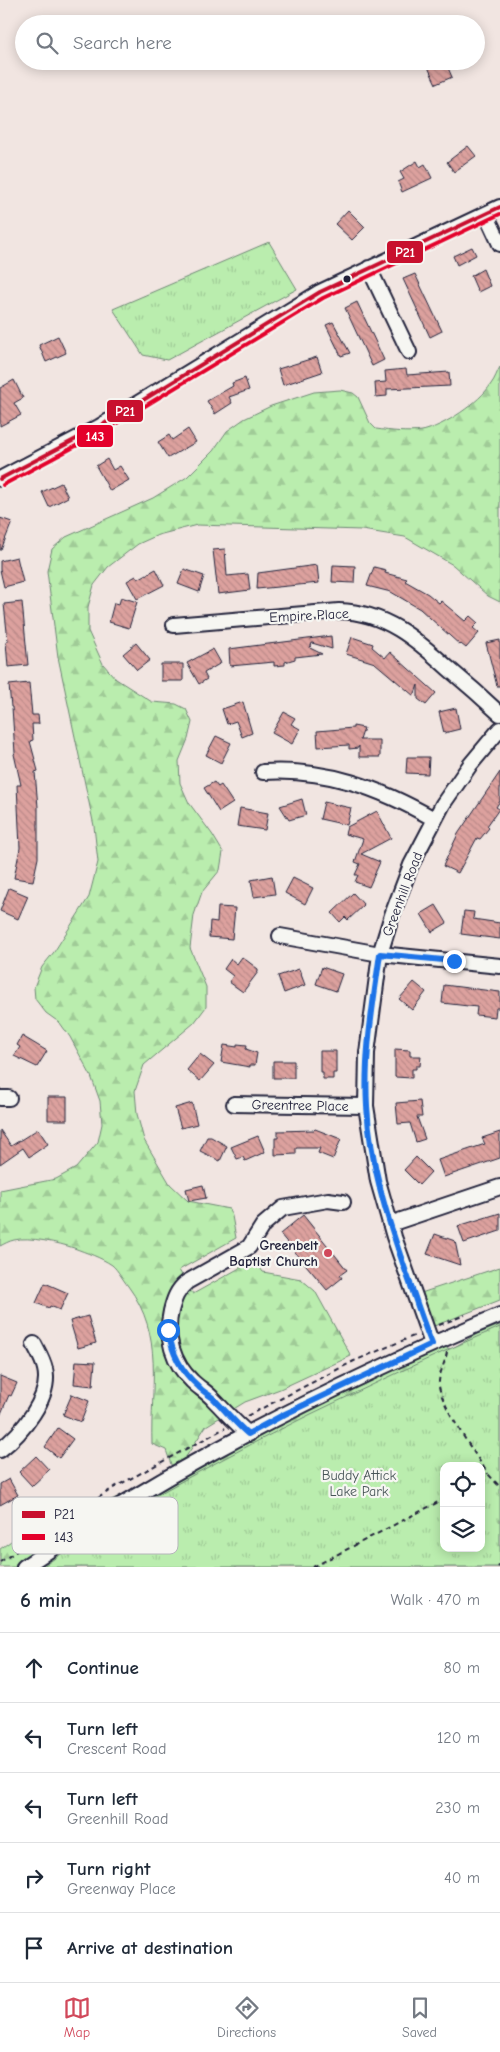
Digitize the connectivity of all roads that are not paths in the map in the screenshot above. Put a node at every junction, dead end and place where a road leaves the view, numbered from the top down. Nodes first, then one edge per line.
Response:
1 (500, 207) edge
2 (486, 214) junction
3 (500, 244) edge
4 (369, 268) junction
5 (409, 352) dead end
6 (0, 479) edge
7 (174, 625) dead end
8 (500, 714) edge
9 (500, 728) edge
10 (263, 772) dead end
11 (434, 819) junction
12 (280, 936) dead end
13 (380, 954) junction
14 (500, 966) edge
15 (234, 1104) dead end
16 (366, 1106) junction
17 (500, 1187) edge
18 (344, 1202) dead end
19 (390, 1224) junction
20 (500, 1315) edge
21 (34, 1344) dead end
22 (432, 1344) junction
23 (248, 1434) junction
24 (0, 1450) edge
25 (136, 1497) edge
26 (44, 1554) edge
27 (24, 1567) edge

1 - 2 street
2 - 3 street
2 - 4 street
4 - 5 street
4 - 6 street
7 - 8 street, Empire Place
9 - 11 street, Greenhill Road
10 - 11 street
11 - 13 street, Greenhill Road
12 - 13 street
13 - 14 street
13 - 16 street, Greenhill Road
15 - 16 street, Greentree Place
16 - 19 street, Greenhill Road
17 - 19 street
18 - 23 street
19 - 22 street, Greenhill Road
20 - 22 street
21 - 24 street
22 - 23 street
23 - 25 street
26 - 27 street

